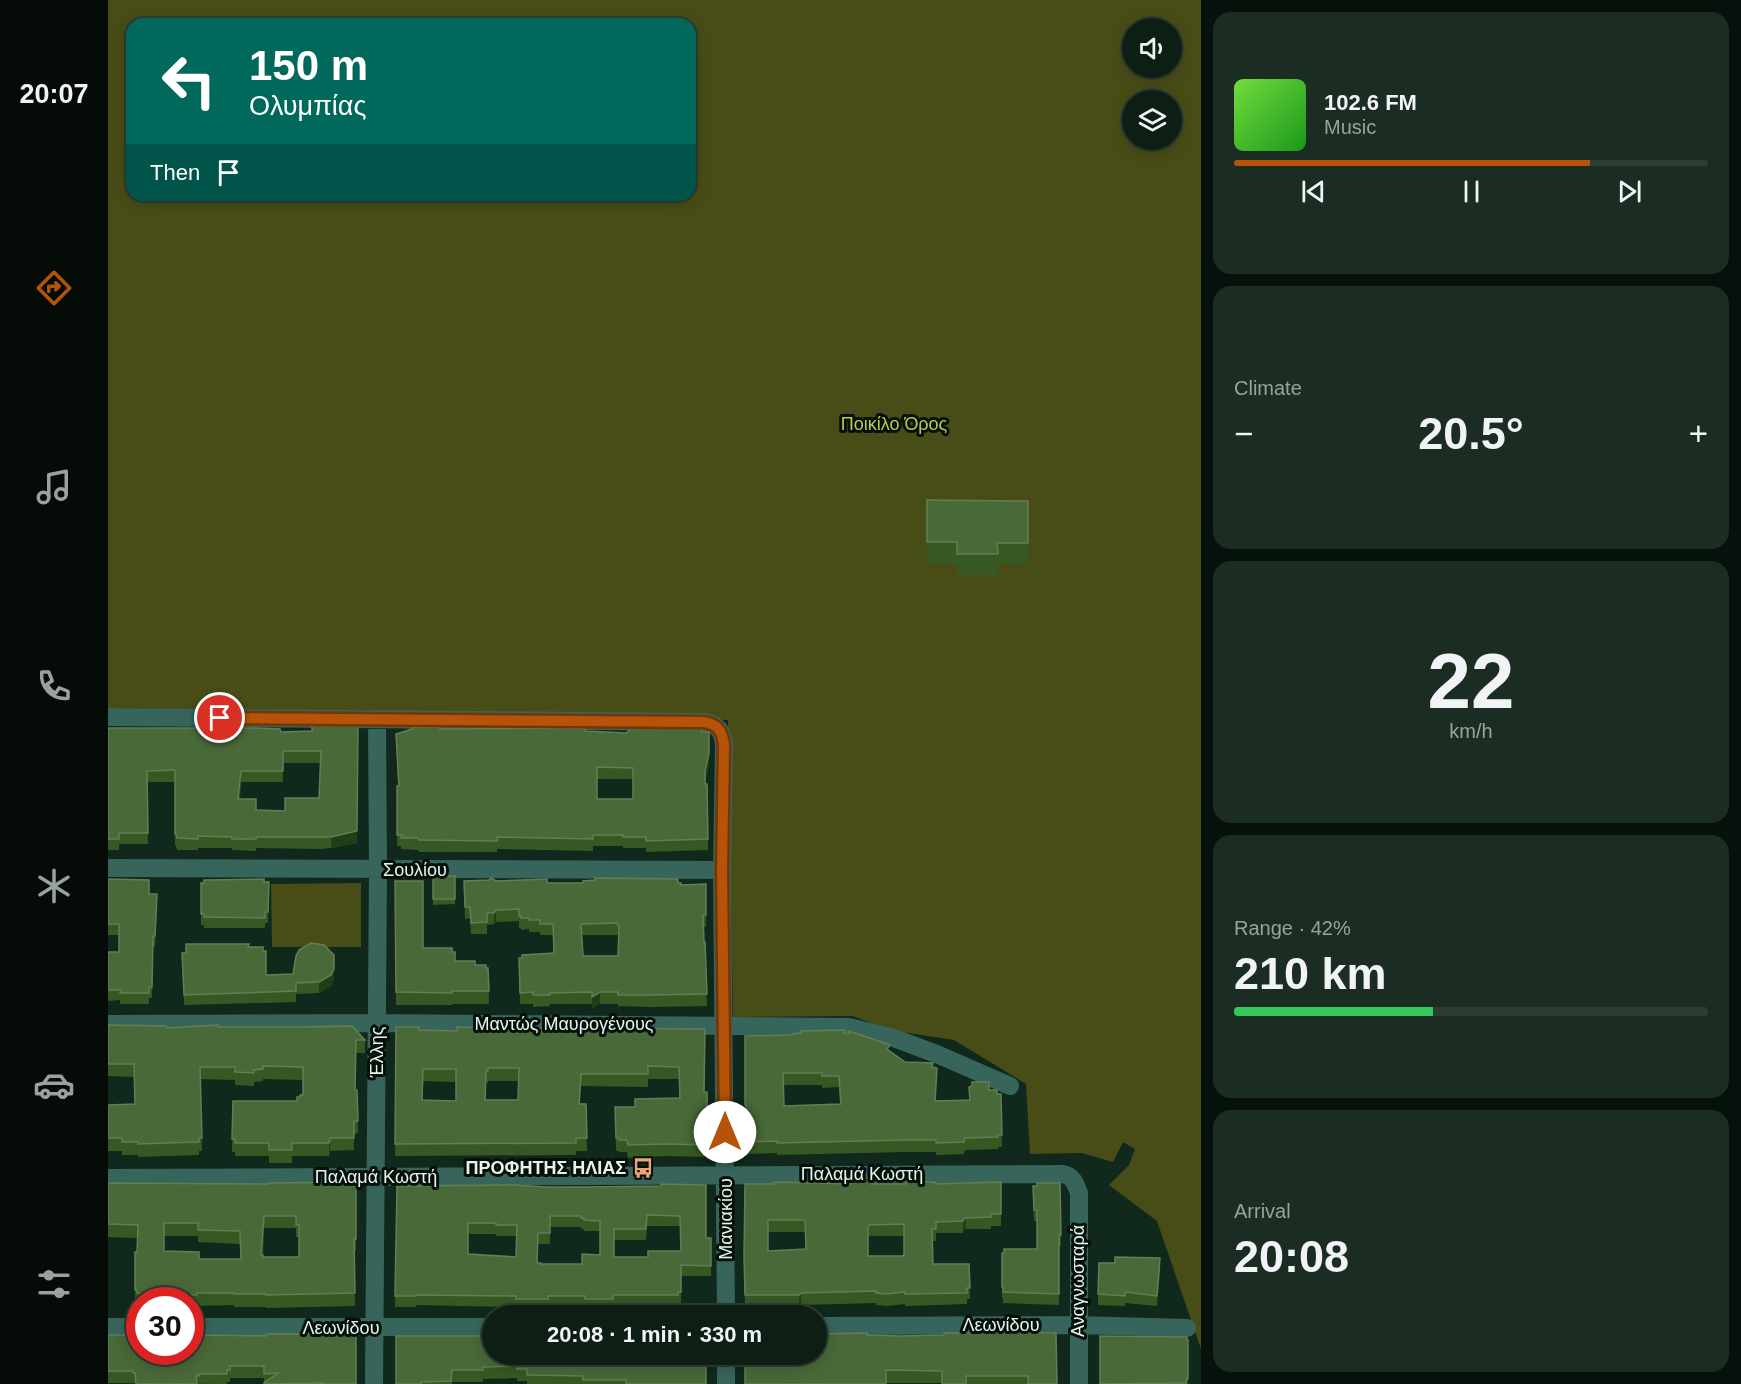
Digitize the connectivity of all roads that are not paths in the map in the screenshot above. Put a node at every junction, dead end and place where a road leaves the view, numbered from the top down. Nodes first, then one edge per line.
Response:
1 (108, 717) edge
2 (377, 720) junction
3 (108, 868) edge
4 (378, 870) junction
5 (722, 870) junction
6 (377, 1023) junction
7 (108, 1024) edge
8 (725, 1025) junction
9 (1010, 1086) dead end
10 (725, 1174) junction
11 (376, 1177) junction
12 (108, 1178) edge
13 (1073, 1180) joint
14 (726, 1305) edge
15 (1078, 1325) junction
16 (827, 1326) edge
17 (108, 1327) edge
18 (126, 1327) edge
19 (204, 1327) edge
20 (374, 1328) junction
21 (482, 1328) edge
22 (1187, 1328) dead end
23 (726, 1365) edge
24 (374, 1384) edge
25 (726, 1384) edge
26 (1079, 1384) edge

1 - 2 street
2 - 4 street, Έλλης
2 - 5 street, Μανιακίου
3 - 4 street, Σουλίου
4 - 5 street, Σουλίου
4 - 6 street, Έλλης
5 - 8 street, Μανιακίου
6 - 7 street, Μαντώς Μαυρογένους
6 - 8 street, Μαντώς Μαυρογένους
6 - 11 street, Έλλης
8 - 9 street, Μαντώς Μαυρογένους
8 - 10 street, Μανιακίου
10 - 11 street, Παλαμά Κωστή
10 - 13 street, Παλαμά Κωστή
10 - 14 street, Μανιακίου
11 - 12 street, Παλαμά Κωστή
11 - 20 street, Έλλης
13 - 15 street, Αναγνωσταρά
15 - 16 street, Λεωνίδου
15 - 22 street, Λεωνίδου
15 - 26 street, Αναγνωσταρά
17 - 18 street
19 - 20 street, Λεωνίδου
20 - 21 street, Λεωνίδου
20 - 24 street, Έλλης
23 - 25 street

